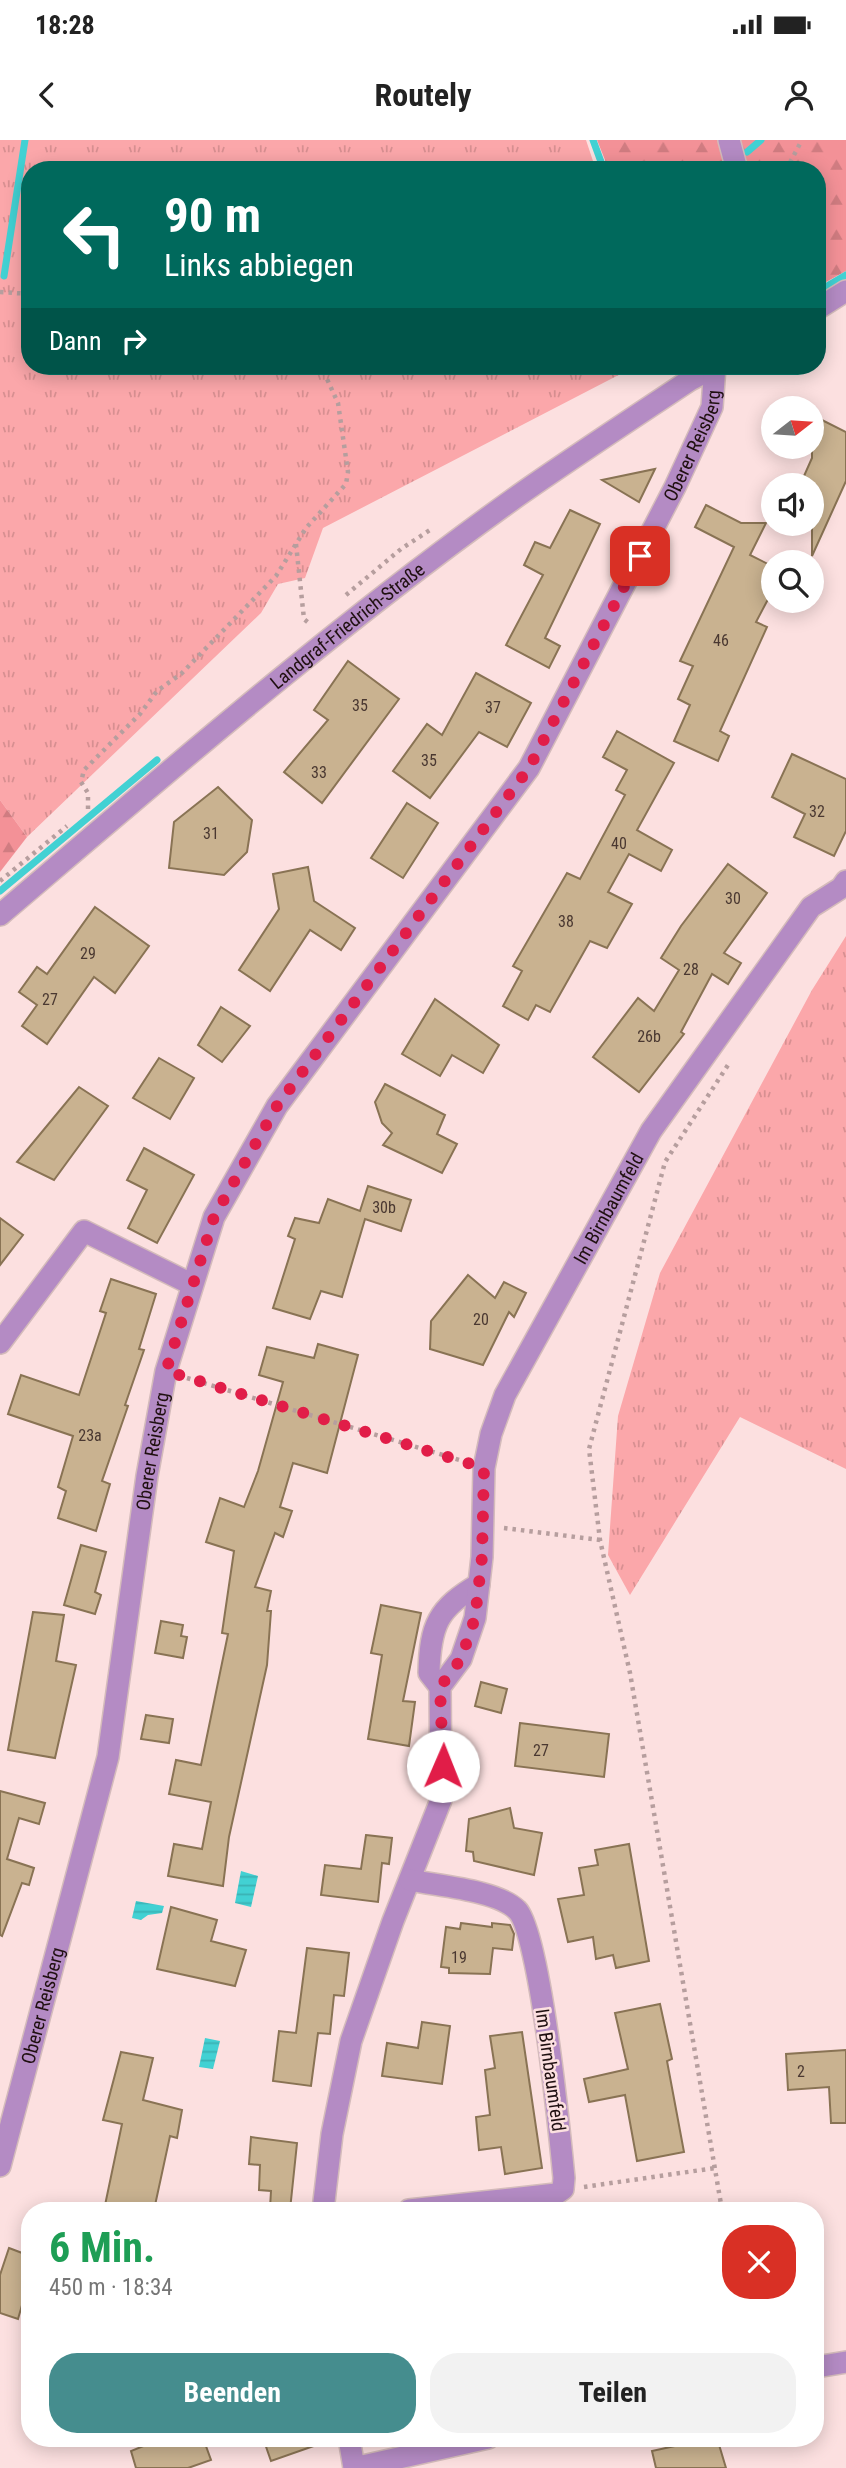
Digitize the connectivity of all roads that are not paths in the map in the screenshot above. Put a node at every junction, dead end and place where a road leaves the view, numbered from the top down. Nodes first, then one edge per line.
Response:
1 (729, 140) edge
2 (735, 161) edge
3 (846, 291) edge
4 (826, 303) edge
5 (699, 375) edge
6 (714, 375) edge
7 (846, 881) edge
8 (0, 915) edge
9 (191, 1284) junction
10 (0, 1343) edge
11 (479, 1584) junction
12 (440, 1687) junction
13 (410, 1880) junction
14 (0, 2166) edge
15 (324, 2202) edge
16 (482, 2202) edge
17 (846, 2362) edge
18 (824, 2366) edge
19 (350, 2447) edge
20 (448, 2447) edge
21 (354, 2468) edge

1 - 2 street
3 - 4 street
5 - 8 street, Landgraf-Friedrich-Straße
6 - 9 street, Oberer Reisberg
7 - 11 street, Im Birnbaumfeld
9 - 10 street
9 - 14 street, Oberer Reisberg
11 - 12 street, Im Birnbaumfeld
11 - 12 street
12 - 13 street
13 - 15 street
13 - 16 street, Im Birnbaumfeld
17 - 18 street
19 - 21 street
20 - 21 street

